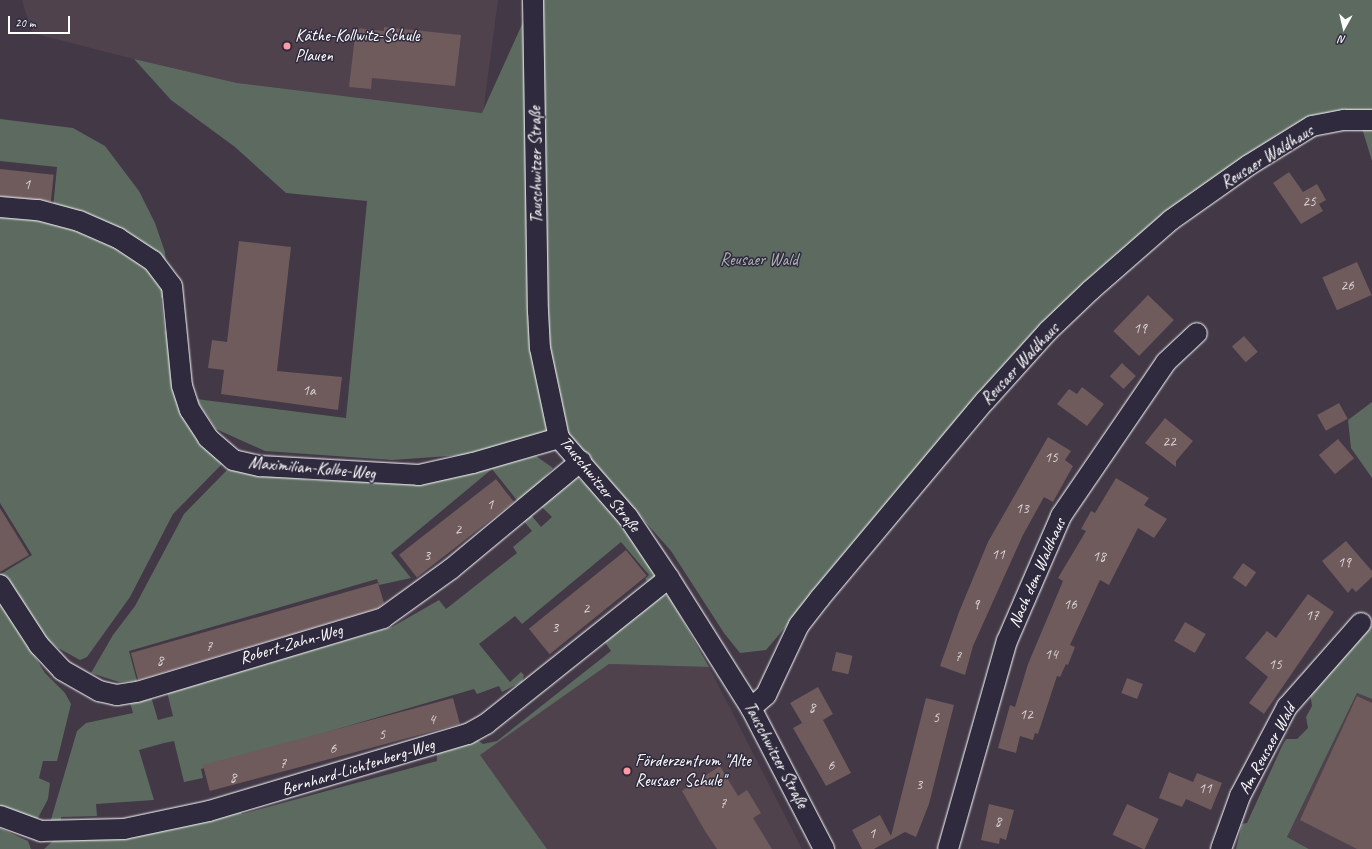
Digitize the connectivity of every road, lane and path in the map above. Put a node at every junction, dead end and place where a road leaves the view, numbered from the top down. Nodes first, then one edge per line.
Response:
1 (533, 0) edge
2 (1372, 120) edge
3 (0, 207) edge
4 (1197, 333) dead end
5 (559, 438) junction
6 (581, 461) junction
7 (670, 578) junction
8 (0, 585) edge
9 (1361, 623) dead end
10 (752, 708) junction
11 (0, 816) edge
12 (824, 849) edge
13 (948, 849) edge
14 (1221, 849) edge

1 - 5 street, Tauschwitzer Straße
2 - 10 street, Reusaer Waldhaus
3 - 5 street, Maximilian-Kolbe-Weg
4 - 13 street, Nach dem Waldhaus
5 - 6 street, Tauschwitzer Straße
6 - 7 street, Tauschwitzer Straße
6 - 8 street, Robert-Zahn-Weg
7 - 10 street, Tauschwitzer Straße
7 - 11 street, Bernhard-Lichtenberg-Weg
9 - 14 street, Am Reusaer Wald
10 - 12 street, Tauschwitzer Straße

